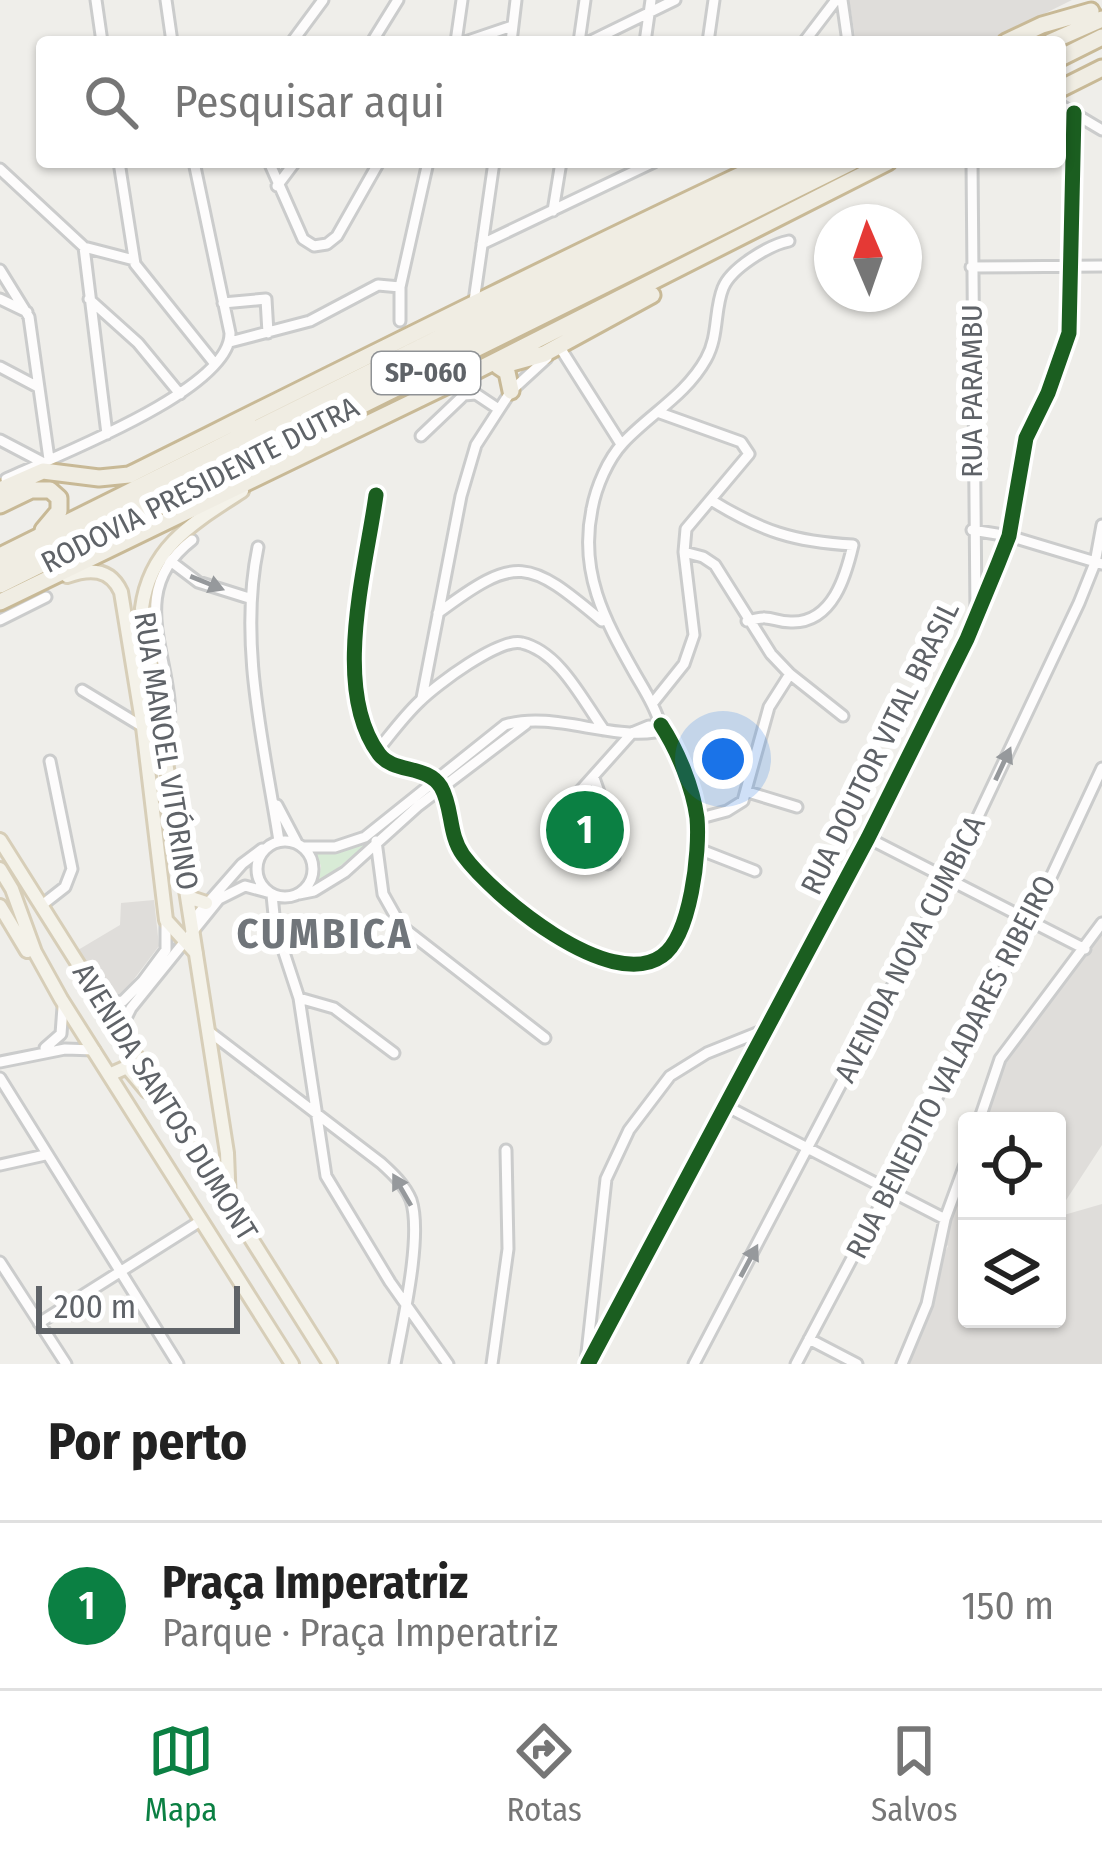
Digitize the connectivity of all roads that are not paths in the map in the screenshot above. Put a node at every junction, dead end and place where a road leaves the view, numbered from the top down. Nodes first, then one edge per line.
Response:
1 (96, 0) edge
2 (166, 0) edge
3 (323, 0) edge
4 (398, 0) edge
5 (462, 0) edge
6 (517, 0) edge
7 (585, 0) edge
8 (651, 0) edge
9 (674, 0) edge
10 (714, 0) edge
11 (839, 0) edge
12 (649, 13) junction
13 (1099, 15) edge
14 (512, 26) junction
15 (101, 36) edge
16 (171, 36) edge
17 (296, 36) edge
18 (375, 36) edge
19 (460, 36) edge
20 (480, 36) edge
21 (511, 36) edge
22 (580, 36) edge
23 (601, 36) edge
24 (646, 36) edge
25 (709, 36) edge
26 (809, 36) edge
27 (847, 36) edge
28 (1020, 36) edge
29 (1045, 36) edge
30 (1061, 36) edge
31 (1102, 37) edge
32 (1066, 40) edge
33 (1066, 55) edge
34 (1102, 58) edge
35 (1102, 68) edge
36 (1066, 75) edge
37 (1066, 86) edge
38 (1066, 108) edge
39 (1074, 113) junction
40 (1102, 130) edge
41 (120, 168) edge
42 (195, 168) edge
43 (271, 168) edge
44 (291, 168) edge
45 (376, 168) edge
46 (427, 168) edge
47 (493, 168) edge
48 (560, 168) edge
49 (628, 168) edge
50 (642, 168) edge
51 (756, 168) edge
52 (780, 168) edge
53 (813, 168) edge
54 (840, 168) edge
55 (876, 168) edge
56 (972, 168) edge
57 (0, 169) edge
58 (627, 176) junction
59 (278, 186) junction
60 (806, 202) junction
61 (553, 211) junction
62 (789, 241) dead end
63 (482, 244) junction
64 (84, 248) junction
65 (134, 260) junction
66 (1102, 266) edge
67 (971, 267) junction
68 (1069, 267) junction
69 (0, 270) edge
70 (400, 287) junction
71 (0, 298) edge
72 (89, 299) junction
73 (474, 301) junction
74 (223, 303) junction
75 (27, 313) junction
76 (488, 313) junction
77 (400, 321) dead end
78 (268, 333) junction
79 (230, 342) junction
80 (560, 347) junction
81 (362, 358) junction
82 (215, 364) junction
83 (498, 367) junction
84 (0, 368) edge
85 (458, 380) junction
86 (38, 387) junction
87 (511, 392) junction
88 (180, 394) junction
89 (497, 408) junction
90 (660, 413) junction
91 (107, 434) junction
92 (421, 436) dead end
93 (0, 440) edge
94 (621, 444) junction
95 (46, 460) junction
96 (278, 466) junction
97 (0, 486) edge
98 (376, 495) dead end
99 (711, 500) junction
100 (0, 505) edge
101 (1102, 527) edge
102 (973, 530) junction
103 (1009, 536) junction
104 (192, 540) dead end
105 (28, 542) junction
106 (258, 547) dead end
107 (684, 552) junction
108 (0, 556) edge
109 (169, 560) junction
110 (1099, 563) edge
111 (0, 572) edge
112 (444, 580) junction
113 (591, 583) junction
114 (473, 586) junction
115 (563, 591) junction
116 (5, 594) edge
117 (46, 597) dead end
118 (249, 598) junction
119 (598, 602) junction
120 (584, 606) junction
121 (439, 613) junction
122 (0, 620) edge
123 (976, 620) junction
124 (747, 621) junction
125 (608, 626) junction
126 (790, 674) junction
127 (82, 690) dead end
128 (422, 698) junction
129 (653, 706) junction
130 (592, 713) junction
131 (843, 716) dead end
132 (655, 726) junction
133 (143, 727) junction
134 (588, 728) junction
135 (604, 730) junction
136 (632, 733) junction
137 (164, 749) junction
138 (377, 751) junction
139 (50, 761) dead end
140 (1102, 768) edge
141 (594, 778) junction
142 (436, 787) junction
143 (748, 792) junction
144 (275, 801) junction
145 (797, 807) dead end
146 (697, 819) junction
147 (868, 838) junction
148 (0, 840) edge
149 (279, 841) junction
150 (376, 842) junction
151 (300, 845) junction
152 (267, 846) junction
153 (696, 848) junction
154 (357, 860) junction
155 (378, 865) junction
156 (0, 869) edge
157 (755, 871) dead end
158 (948, 880) junction
159 (270, 893) junction
160 (294, 896) junction
161 (188, 897) junction
162 (206, 903) junction
163 (42, 905) junction
164 (0, 906) edge
165 (273, 913) junction
166 (166, 920) junction
167 (1030, 922) junction
168 (1102, 923) edge
169 (190, 932) junction
170 (1085, 949) junction
171 (46, 973) junction
172 (96, 994) junction
173 (299, 998) junction
174 (61, 999) junction
175 (206, 1029) junction
176 (767, 1030) junction
177 (545, 1038) dead end
178 (127, 1043) junction
179 (228, 1046) junction
180 (209, 1049) junction
181 (95, 1050) junction
182 (394, 1053) dead end
183 (29, 1054) junction
184 (0, 1062) edge
185 (109, 1075) junction
186 (310, 1076) junction
187 (0, 1078) edge
188 (291, 1095) junction
189 (726, 1106) junction
190 (983, 1112) edge
191 (317, 1114) junction
192 (224, 1142) junction
193 (188, 1144) junction
194 (506, 1150) dead end
195 (806, 1150) junction
196 (45, 1154) junction
197 (0, 1166) edge
198 (209, 1173) junction
199 (958, 1184) edge
200 (888, 1192) junction
201 (229, 1203) junction
202 (945, 1219) junction
203 (202, 1220) junction
204 (0, 1262) edge
205 (119, 1273) junction
206 (409, 1274) junction
207 (390, 1282) junction
208 (406, 1302) junction
209 (39, 1323) junction
210 (809, 1339) junction
211 (65, 1364) edge
212 (178, 1364) edge
213 (292, 1364) edge
214 (330, 1364) edge
215 (395, 1364) edge
216 (448, 1364) edge
217 (492, 1364) edge
218 (587, 1364) edge
219 (694, 1364) edge
220 (796, 1364) edge
221 (856, 1364) edge
222 (902, 1364) edge

1 - 15 street
2 - 16 street
3 - 17 street
4 - 18 street
5 - 19 street
6 - 14 street
7 - 22 street
8 - 12 street
9 - 12 street
10 - 25 street
11 - 26 street
11 - 27 street
12 - 23 street
12 - 24 street
13 - 28 highway
13 - 29 highway
13 - 30 highway
13 - 32 highway
14 - 20 street
14 - 21 street
31 - 33 highway
34 - 36 highway
35 - 37 highway
38 - 39 street
39 - 40 street
39 - 68 street, RUA DOUTOR VITAL BRASIL
41 - 65 street
42 - 74 street
43 - 59 street
44 - 59 street
45 - 59 street
46 - 70 street
47 - 63 street
48 - 61 street
49 - 58 street
50 - 58 street
51 - 73 highway
52 - 76 highway, SP-060
53 - 111 highway, RODOVIA PRESIDENTE DUTRA / SP-060
54 - 116 highway, RODOVIA PRESIDENTE DUTRA / SP-060
55 - 60 highway, RODOVIA PRESIDENTE DUTRA / SP-060
56 - 67 street, RUA PARAMBU
57 - 64 street
58 - 61 street
60 - 80 highway
60 - 85 highway, RODOVIA PRESIDENTE DUTRA / SP-060
61 - 63 street
62 - 90 street
63 - 73 street
64 - 65 street
64 - 72 street
65 - 82 street
66 - 68 street
67 - 68 street
67 - 102 street, RUA PARAMBU
68 - 103 street, RUA DOUTOR VITAL BRASIL
69 - 75 street
70 - 77 street
70 - 78 street
71 - 75 street
72 - 88 street
72 - 91 street
73 - 81 highway
74 - 78 street
74 - 79 street
75 - 86 street
76 - 81 highway
76 - 105 highway, SP-060
78 - 79 street
79 - 82 street
80 - 83 highway
80 - 87 street
80 - 94 street
81 - 97 highway
82 - 88 street
83 - 85 highway
83 - 87 highway
84 - 86 street
85 - 96 highway, RODOVIA PRESIDENTE DUTRA / SP-060
86 - 95 street
87 - 89 street
88 - 91 street
89 - 92 street
89 - 112 street
90 - 94 street
90 - 99 street
91 - 95 street
93 - 95 street
94 - 113 street
95 - 97 street
96 - 116 highway, RODOVIA PRESIDENTE DUTRA / SP-060
96 - 137 main road, RUA MANOEL VITÓRINO
98 - 138 street
99 - 107 street
99 - 124 street
100 - 105 highway
101 - 110 street, AVENIDA NOVA CUMBICA
102 - 103 street
102 - 123 street, RUA PARAMBU
103 - 110 street
103 - 123 street, RUA DOUTOR VITAL BRASIL
104 - 109 street
105 - 108 highway, SP-060
106 - 118 street
107 - 124 street
107 - 129 street
109 -> 118 street
109 - 137 street
158 -> 110 street, AVENIDA NOVA CUMBICA
112 - 114 street
112 - 121 street
113 - 115 street
113 - 119 street
114 - 115 street
114 - 121 street
115 - 120 street
116 - 133 main road, RUA MANOEL VITÓRINO
117 - 122 street
118 - 144 street
119 - 120 street
119 - 125 street
120 - 125 street
121 - 128 street
123 - 147 street, RUA DOUTOR VITAL BRASIL
124 - 126 street
125 - 129 street
126 - 131 street
126 - 143 street
127 - 133 street
128 - 130 street
128 - 138 street
129 - 132 street
130 - 134 street
130 - 135 street
132 - 136 street
132 - 146 street
133 - 166 main road, RUA MANOEL VITÓRINO
134 - 135 street
134 - 142 street
135 - 136 street
136 - 141 street
137 - 161 main road, RUA MANOEL VITÓRINO
138 - 142 street
139 - 163 street
140 - 167 street, RUA BENEDITO VALADARES RIBEIRO
141 - 141 street
142 - 150 street
142 - 151 street
142 - 153 street
143 - 145 street
143 - 146 street
144 - 149 street
144 - 151 street
146 - 153 street
147 - 158 street
147 - 176 street, RUA DOUTOR VITAL BRASIL
148 - 163 main road, AVENIDA SANTOS DUMONT
149 - 151 street
149 - 152 street
150 - 154 street
150 - 155 street
151 - 160 street
152 - 159 street
152 - 162 street
153 - 157 street
154 - 155 street
154 - 160 street
155 - 177 street
156 - 171 main road, AVENIDA SANTOS DUMONT
158 - 167 street
158 - 195 street, AVENIDA NOVA CUMBICA
159 - 160 street
159 - 165 street
159 - 169 street
160 - 165 street
161 - 162 main road
161 - 169 main road, RUA MANOEL VITÓRINO
162 - 169 street
163 - 172 main road, AVENIDA SANTOS DUMONT
164 - 171 main road
165 - 173 street
166 - 169 main road, RUA MANOEL VITÓRINO
166 - 172 street, RUA MANOEL VITÓRINO
167 - 170 street
167 - 200 street, RUA BENEDITO VALADARES RIBEIRO
168 - 170 street
169 - 175 main road, RUA MANOEL VITÓRINO
169 - 178 street
170 - 190 street
171 - 174 main road, AVENIDA SANTOS DUMONT
172 - 178 main road, AVENIDA SANTOS DUMONT
173 - 182 street
173 - 186 street
174 - 181 main road, AVENIDA SANTOS DUMONT
174 - 183 street
175 - 179 street
175 - 180 main road, RUA MANOEL VITÓRINO
176 - 189 street, RUA DOUTOR VITAL BRASIL
176 - 218 street
178 - 193 main road, AVENIDA SANTOS DUMONT
179 - 180 street
179 - 188 street
180 - 192 main road, RUA MANOEL VITÓRINO
181 - 183 street
181 - 185 main road, AVENIDA SANTOS DUMONT
183 - 184 street
185 - 193 main road
185 - 203 main road, AVENIDA SANTOS DUMONT
186 - 188 street
186 - 191 street
187 - 196 street
188 - 191 street
189 - 195 street
189 - 218 street, RUA DOUTOR VITAL BRASIL
206 -> 191 street
191 - 207 street
192 - 198 main road
192 - 201 main road, RUA MANOEL VITÓRINO
193 - 198 main road, AVENIDA SANTOS DUMONT
194 - 217 street
195 - 200 street
219 -> 195 street, AVENIDA NOVA CUMBICA
196 - 197 street
196 - 205 street
198 - 201 main road, AVENIDA SANTOS DUMONT
199 - 202 street
200 - 202 street
200 - 210 street, RUA BENEDITO VALADARES RIBEIRO
201 - 214 main road, AVENIDA SANTOS DUMONT
202 - 222 street
203 - 205 street
203 - 213 main road, AVENIDA SANTOS DUMONT
204 - 209 street
205 - 209 street
205 - 212 street
206 - 207 street
206 - 208 street
207 - 208 street
208 - 215 street
208 - 216 street
209 - 211 street
210 - 220 street, RUA BENEDITO VALADARES RIBEIRO
210 - 221 street

